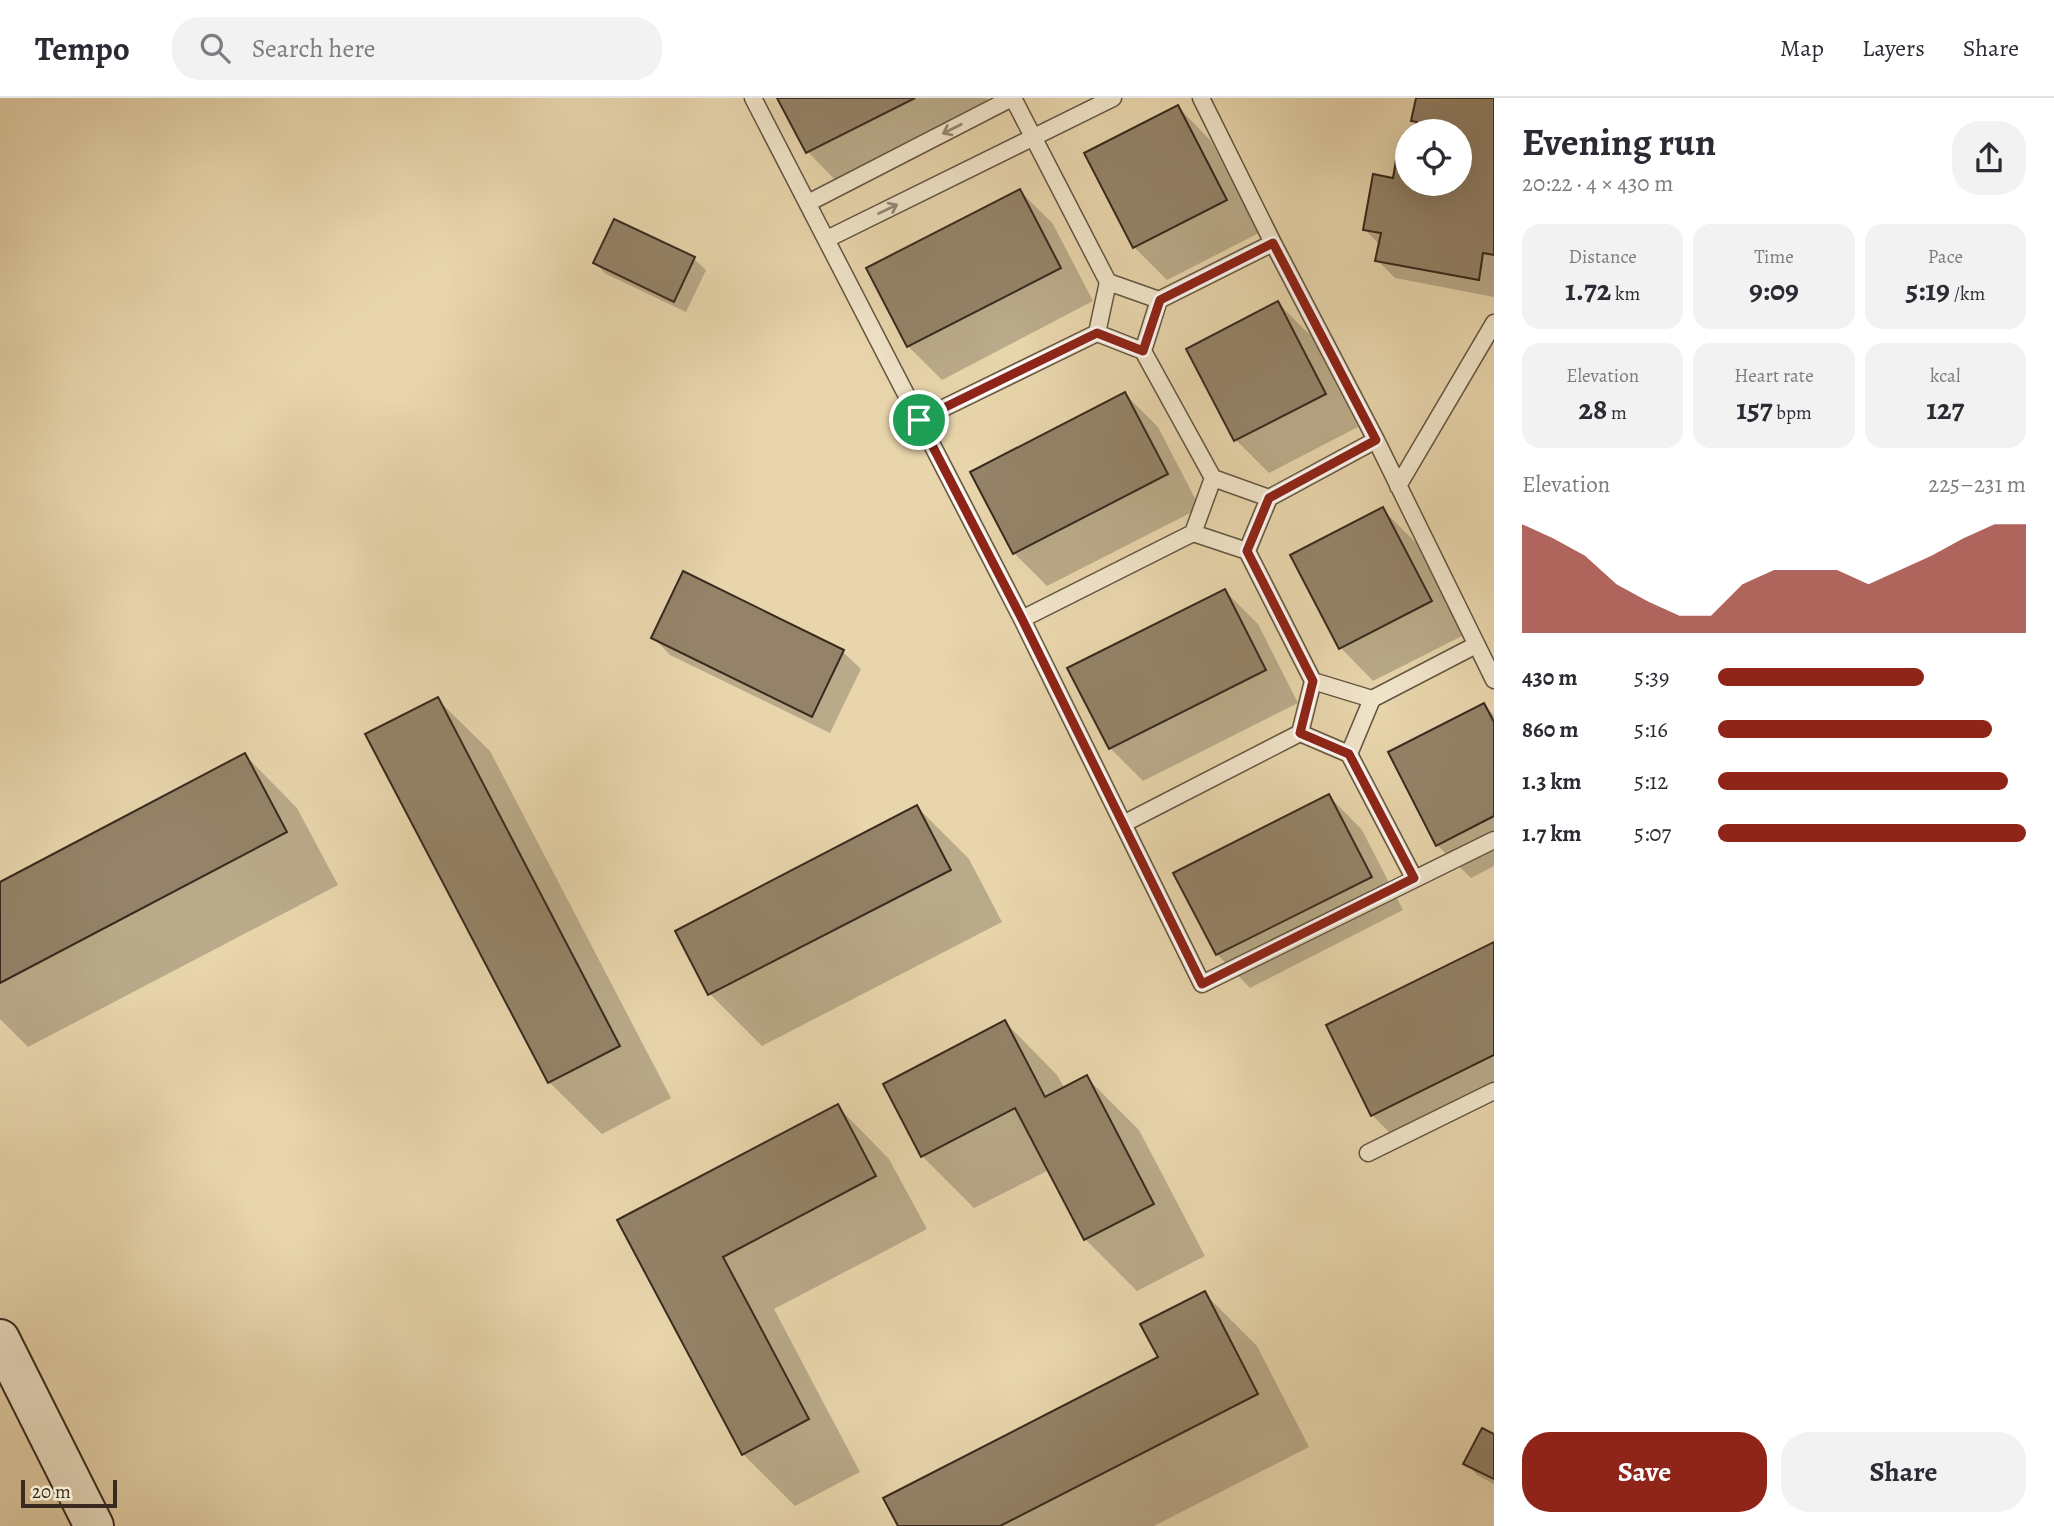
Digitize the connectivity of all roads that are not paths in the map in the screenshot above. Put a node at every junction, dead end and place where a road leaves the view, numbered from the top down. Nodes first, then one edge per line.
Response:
1 (753, 98) edge
2 (1013, 98) edge
3 (1113, 98) edge
4 (1201, 98) edge
5 (1033, 137) junction
6 (808, 203) junction
7 (827, 239) junction
8 (1273, 243) junction
9 (1108, 282) junction
10 (1160, 300) junction
11 (1494, 323) edge
12 (1097, 333) junction
13 (1143, 351) junction
14 (919, 420) junction
15 (1376, 440) junction
16 (1213, 478) junction
17 (1398, 486) junction
18 (1269, 498) junction
19 (1193, 533) junction
20 (1247, 551) junction
21 (1022, 619) junction
22 (1476, 645) junction
23 (1494, 680) edge
24 (1313, 681) junction
25 (1371, 699) junction
26 (1300, 733) junction
27 (1349, 754) junction
28 (1123, 824) junction
29 (1494, 840) edge
30 (1414, 878) junction
31 (1494, 1091) edge
32 (1368, 1153) dead end
33 (0, 1339) edge
34 (94, 1526) edge

1 - 6 lane
2 - 5 lane
2 -> 6 lane
3 - 5 lane
4 - 8 lane
7 -> 5 lane
5 - 9 lane
6 - 7 lane
7 - 14 lane
8 - 10 lane
8 - 15 lane
9 - 10 lane
9 - 12 lane
10 - 13 lane
11 - 17 lane
12 - 13 lane
12 - 14 lane
13 - 16 lane
14 - 21 lane
15 - 17 lane
15 - 18 lane
16 - 18 lane
16 - 19 lane
17 - 22 lane
18 - 20 lane
19 - 20 lane
19 - 21 lane
20 - 24 lane
21 - 28 lane
22 - 23 lane
22 - 25 lane
24 - 25 lane
24 - 26 lane
25 - 27 lane
26 - 27 lane
26 - 28 lane
27 - 30 lane
28 - 30 lane
29 - 30 lane
31 - 32 lane
33 - 34 main road

